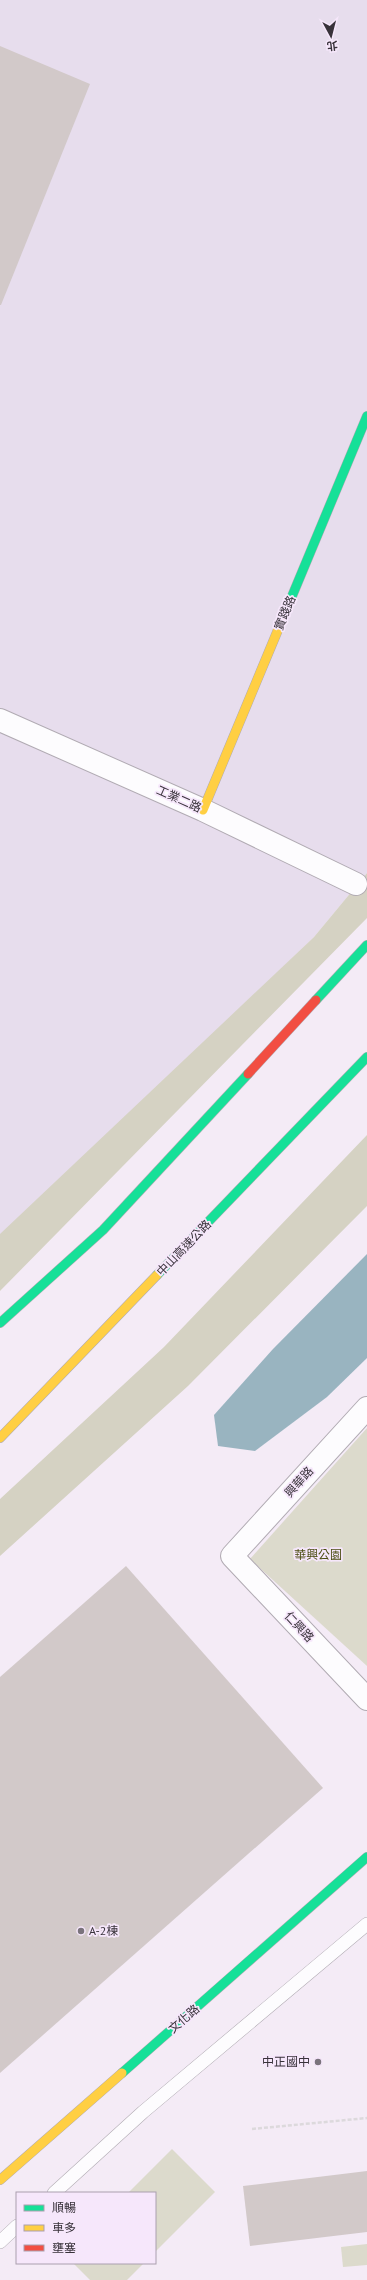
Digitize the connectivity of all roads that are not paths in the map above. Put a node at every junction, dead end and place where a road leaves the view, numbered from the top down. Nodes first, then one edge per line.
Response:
1 (367, 416) edge
2 (0, 720) edge
3 (204, 810) junction
4 (356, 884) dead end
5 (367, 945) edge
6 (367, 1058) edge
7 (0, 1323) edge
8 (367, 1408) edge
9 (0, 1438) edge
10 (232, 1556) joint
11 (367, 1699) edge
12 (367, 1857) edge
13 (367, 1924) edge
14 (0, 2180) edge
15 (55, 2192) edge
16 (16, 2227) edge
17 (0, 2242) edge

1 - 3 main road, 實踐路
2 - 3 street, 工業二路
3 - 4 street, 工業二路
5 - 7 main road
6 - 9 main road, 中山高速公路
8 - 10 street, 興華路
10 - 11 street, 仁興路
12 - 14 main road, 文化路
13 - 15 lane
16 - 17 lane

